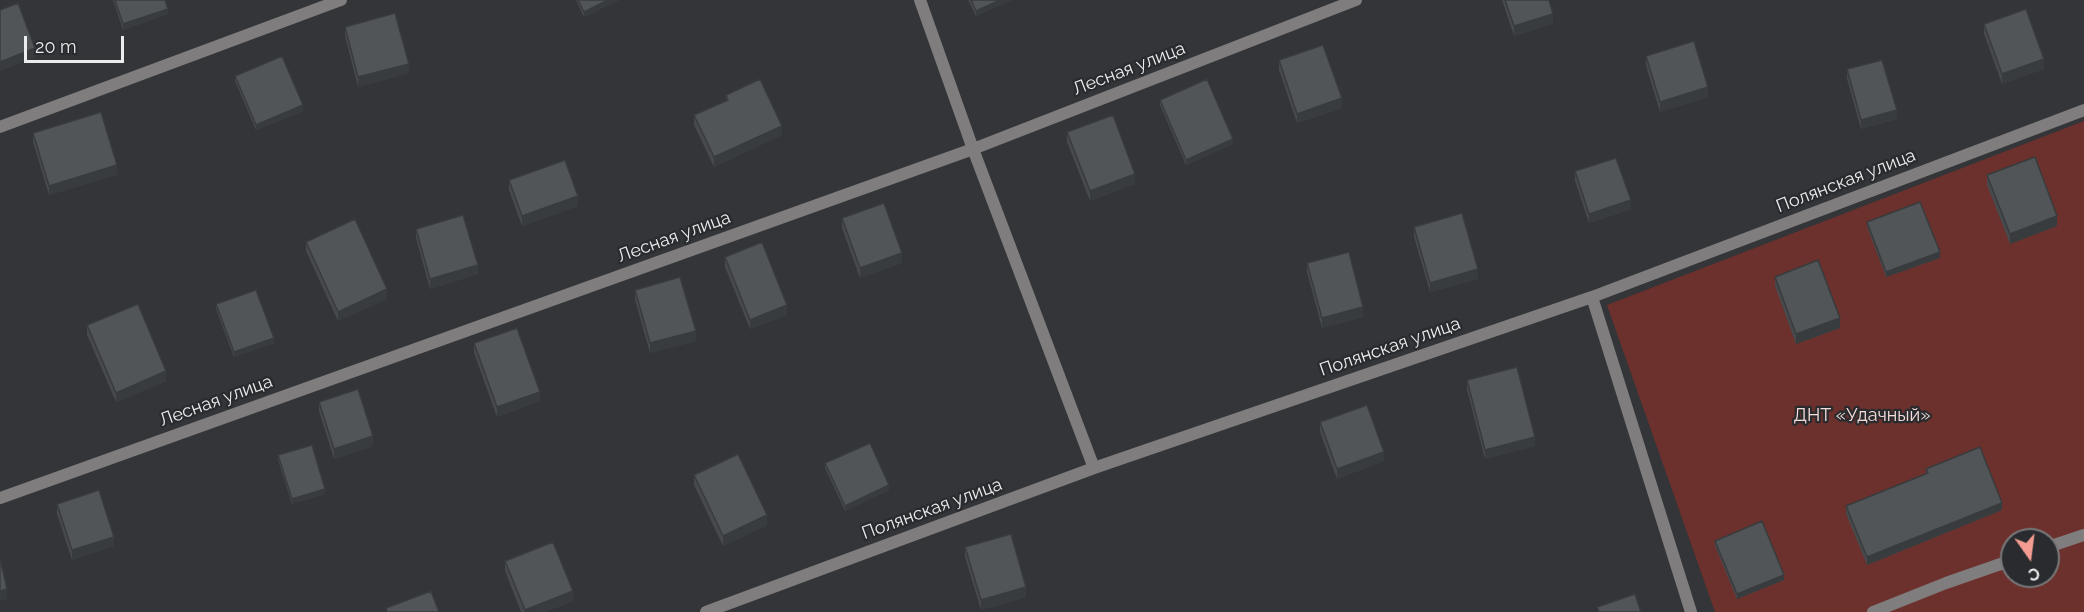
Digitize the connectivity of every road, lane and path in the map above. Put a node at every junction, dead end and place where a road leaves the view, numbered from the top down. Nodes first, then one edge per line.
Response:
1 (341, 0) edge
2 (920, 0) edge
3 (1356, 0) edge
4 (2084, 110) edge
5 (0, 127) edge
6 (974, 148) junction
7 (1592, 297) junction
8 (1095, 468) junction
9 (0, 498) edge
10 (2084, 535) edge
11 (2060, 543) edge
12 (2000, 564) edge
13 (706, 612) edge
14 (1691, 612) edge
15 (1873, 612) edge

1 - 5 street
2 - 6 street
3 - 6 street, Лесная улица
4 - 7 street, Полянская улица
6 - 8 street
6 - 9 street, Лесная улица
7 - 8 street, Полянская улица
7 - 14 street
8 - 13 street, Полянская улица
10 - 11 street
12 - 15 street

